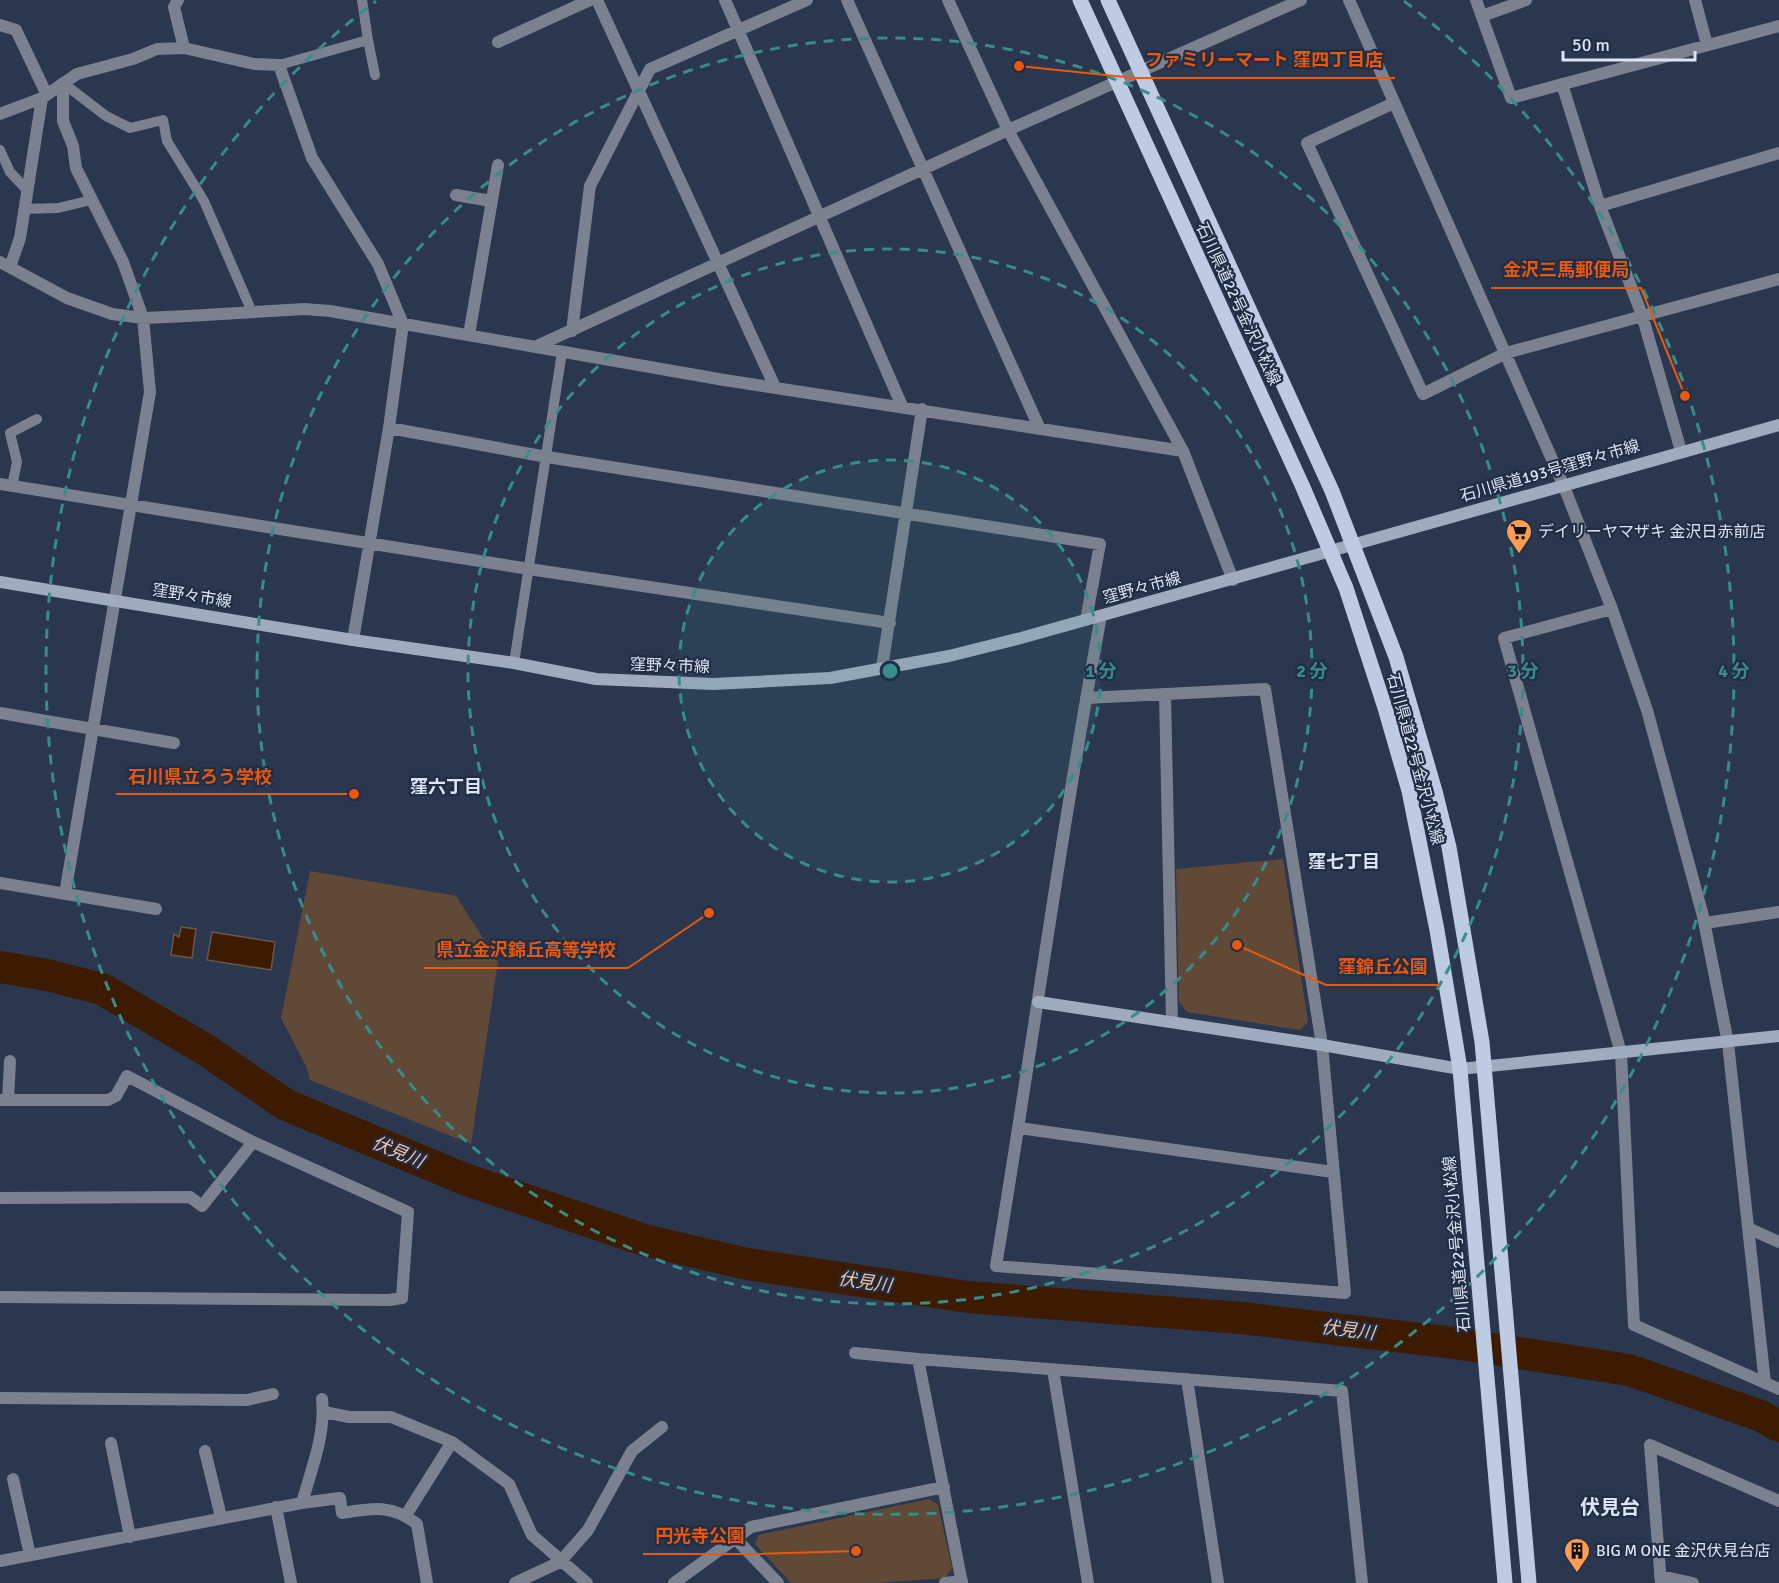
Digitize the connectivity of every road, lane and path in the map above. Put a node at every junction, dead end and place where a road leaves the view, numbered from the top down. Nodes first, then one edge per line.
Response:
1 (178, 0) edge
2 (362, 0) edge
3 (590, 0) edge
4 (597, 0) edge
5 (725, 0) edge
6 (807, 0) edge
7 (847, 0) edge
8 (948, 0) edge
9 (1080, 0) edge
10 (1108, 0) edge
11 (1301, 0) edge
12 (1349, 0) edge
13 (1476, 0) edge
14 (1526, 0) edge
15 (1695, 0) edge
16 (1482, 16) junction
17 (0, 25) edge
18 (1779, 26) edge
19 (738, 30) junction
20 (368, 40) junction
21 (498, 42) dead end
22 (1707, 45) junction
23 (184, 48) junction
24 (279, 65) junction
25 (1140, 71) junction
26 (375, 75) dead end
27 (1117, 81) junction
28 (63, 83) junction
29 (1562, 84) junction
30 (638, 90) junction
31 (44, 96) junction
32 (1394, 103) junction
33 (0, 114) edge
34 (1008, 130) junction
35 (0, 150) edge
36 (1779, 153) edge
37 (498, 165) dead end
38 (923, 169) junction
39 (27, 190) junction
40 (456, 195) dead end
41 (91, 200) junction
42 (490, 201) junction
43 (1600, 206) junction
44 (24, 209) junction
45 (819, 217) junction
46 (718, 262) junction
47 (5, 264) edge
48 (1779, 279) edge
49 (252, 312) junction
50 (1642, 315) junction
51 (143, 318) junction
52 (403, 324) junction
53 (572, 331) junction
54 (469, 335) junction
55 (536, 346) junction
56 (562, 351) junction
57 (1506, 353) junction
58 (775, 387) junction
59 (902, 406) junction
60 (922, 409) junction
61 (37, 419) dead end
62 (1779, 425) edge
63 (1039, 427) junction
64 (390, 428) junction
65 (1182, 451) junction
66 (1681, 451) junction
67 (547, 457) junction
68 (1563, 484) junction
69 (6, 485) edge
70 (131, 506) junction
71 (905, 513) junction
72 (370, 542) junction
73 (1354, 545) junction
74 (1331, 553) junction
75 (529, 569) junction
76 (1233, 580) junction
77 (0, 582) edge
78 (113, 600) junction
79 (1612, 609) junction
80 (1101, 616) junction
81 (1086, 620) junction
82 (890, 623) junction
83 (353, 640) junction
84 (514, 663) junction
85 (882, 667) junction
86 (1165, 694) junction
87 (1086, 698) junction
88 (0, 712) edge
89 (92, 728) junction
90 (174, 743) dead end
91 (0, 884) edge
92 (65, 894) junction
93 (156, 909) dead end
94 (1779, 912) edge
95 (1704, 923) junction
96 (1038, 1002) junction
97 (1172, 1022) junction
98 (1779, 1036) edge
99 (1728, 1043) junction
100 (1322, 1045) junction
101 (1621, 1053) junction
102 (10, 1061) dead end
103 (1485, 1067) junction
104 (1460, 1069) junction
105 (4, 1100) edge
106 (1019, 1128) junction
107 (253, 1142) junction
108 (1333, 1172) junction
109 (0, 1198) edge
110 (1748, 1228) junction
111 (1779, 1242) edge
112 (0, 1297) edge
113 (855, 1353) dead end
114 (918, 1359) junction
115 (1053, 1370) junction
116 (1187, 1379) junction
117 (1765, 1383) junction
118 (1779, 1389) edge
119 (273, 1394) dead end
120 (0, 1398) edge
121 (322, 1399) dead end
122 (324, 1412) junction
123 (662, 1427) dead end
124 (452, 1442) junction
125 (111, 1443) dead end
126 (204, 1451) dead end
127 (13, 1479) dead end
128 (944, 1487) junction
129 (1779, 1501) edge
130 (302, 1503) junction
131 (276, 1508) junction
132 (406, 1515) junction
133 (221, 1517) junction
134 (130, 1537) junction
135 (736, 1539) junction
136 (30, 1555) junction
137 (0, 1561) edge
138 (560, 1562) junction
139 (1660, 1580) edge
140 (962, 1582) edge
141 (291, 1583) edge
142 (427, 1583) edge
143 (515, 1583) edge
144 (587, 1583) edge
145 (674, 1583) edge
146 (778, 1583) edge
147 (945, 1583) edge
148 (1089, 1583) edge
149 (1218, 1583) edge
150 (1362, 1583) edge
151 (1505, 1583) edge
152 (1529, 1583) edge
153 (1693, 1583) edge

1 - 23 street
2 - 20 lane
3 - 21 street
4 - 30 street
5 - 19 street
6 - 19 street
7 - 38 street
8 - 34 street
9 - 27 main road, 石川県道22号金沢小松線
10 - 25 main road, 石川県道22号金沢小松線
11 - 25 street
12 - 32 street
13 - 16 street
14 - 16 street
15 - 22 street
16 - 29 street
17 - 31 street
18 - 22 street
19 - 30 street
19 - 45 street
20 - 24 lane
20 - 26 lane
22 - 29 street
23 - 24 street
23 - 28 street
24 - 52 street
25 - 27 street
25 - 73 main road, 石川県道22号金沢小松線
27 - 34 street
27 - 74 main road, 石川県道22号金沢小松線
28 - 31 street
28 - 41 street
28 - 49 lane
29 - 43 street
30 - 46 street
30 - 53 street
31 - 33 street
31 - 39 street
32 - 57 street
32 - 57 street
34 - 38 street
34 - 65 street
35 - 39 lane
36 - 43 street
37 - 42 street
38 - 45 street
38 - 63 street
39 - 44 street
40 - 42 street
41 - 44 lane
41 - 51 street
42 - 54 street
43 - 50 street
44 - 47 street
45 - 46 street
45 - 59 street
46 - 53 street
46 - 58 street
47 - 51 street
48 - 50 street
49 - 51 street
49 - 52 street
50 - 57 street
50 - 66 street
51 - 70 street
52 - 54 street
52 - 64 street
53 - 55 street
54 - 55 street
55 - 56 street
56 - 58 street
56 - 67 lane
57 - 68 street
58 - 59 street
59 - 60 street
60 - 63 street
60 - 71 street
61 - 69 lane
62 - 66 main road, 石川県道193号窪野々市線
63 - 65 street
64 - 67 street
64 - 72 street
65 - 76 street
66 - 68 main road, 石川県道193号窪野々市線
67 - 71 street
67 - 75 lane
68 - 73 main road, 石川県道193号窪野々市線
68 - 79 street
69 - 70 street
70 - 72 street
70 - 78 street
71 - 81 street
71 - 82 street
72 - 75 street
72 - 83 street
73 - 74 main road, 石川県道193号窪野々市線
73 - 103 main road, 石川県道22号金沢小松線
74 - 76 main road, 窪野々市線
74 - 104 main road, 石川県道22号金沢小松線
75 - 82 street
75 - 84 lane
76 - 80 main road, 窪野々市線
77 - 78 main road, 窪野々市線
78 - 83 main road, 窪野々市線
78 - 89 street
79 - 95 street
79 - 101 street
80 - 81 main road, 窪野々市線
80 - 87 street
81 - 85 main road, 窪野々市線
82 - 85 street
83 - 84 main road, 窪野々市線
84 - 85 main road, 窪野々市線
86 - 87 street
86 - 97 street
86 - 100 street
87 - 96 street
88 - 89 street
89 - 90 street
89 - 92 street
91 - 92 street
92 - 93 street
94 - 95 street
95 - 99 street
96 - 97 main road
96 - 106 street
97 - 100 main road
98 - 99 main road
99 - 101 main road
99 - 110 street
100 - 104 main road
100 - 108 street
101 - 103 main road
101 - 117 street
102 - 105 street
103 - 104 main road
103 - 152 main road, 石川県道22号金沢小松線
104 - 151 main road, 石川県道22号金沢小松線
105 - 107 street
106 - 108 street
106 - 108 street
107 - 109 street
107 - 112 street
110 - 111 street
110 - 117 street
113 - 114 street
114 - 115 street
114 - 128 street
115 - 116 street
115 - 148 street
116 - 149 street
116 - 150 street
117 - 118 street
119 - 120 street
121 - 122 street
122 - 124 street
122 - 130 street
123 - 138 street
124 - 132 street
124 - 138 street
125 - 134 street
126 - 133 street
127 - 136 street
128 - 135 street
128 - 140 street
129 - 139 street
130 - 131 street
130 - 132 street
131 - 133 street
131 - 141 street
132 - 142 street
133 - 134 street
134 - 136 street
135 - 145 street
135 - 146 street
136 - 137 street
138 - 143 street
138 - 144 street
139 - 153 street
140 - 147 street

